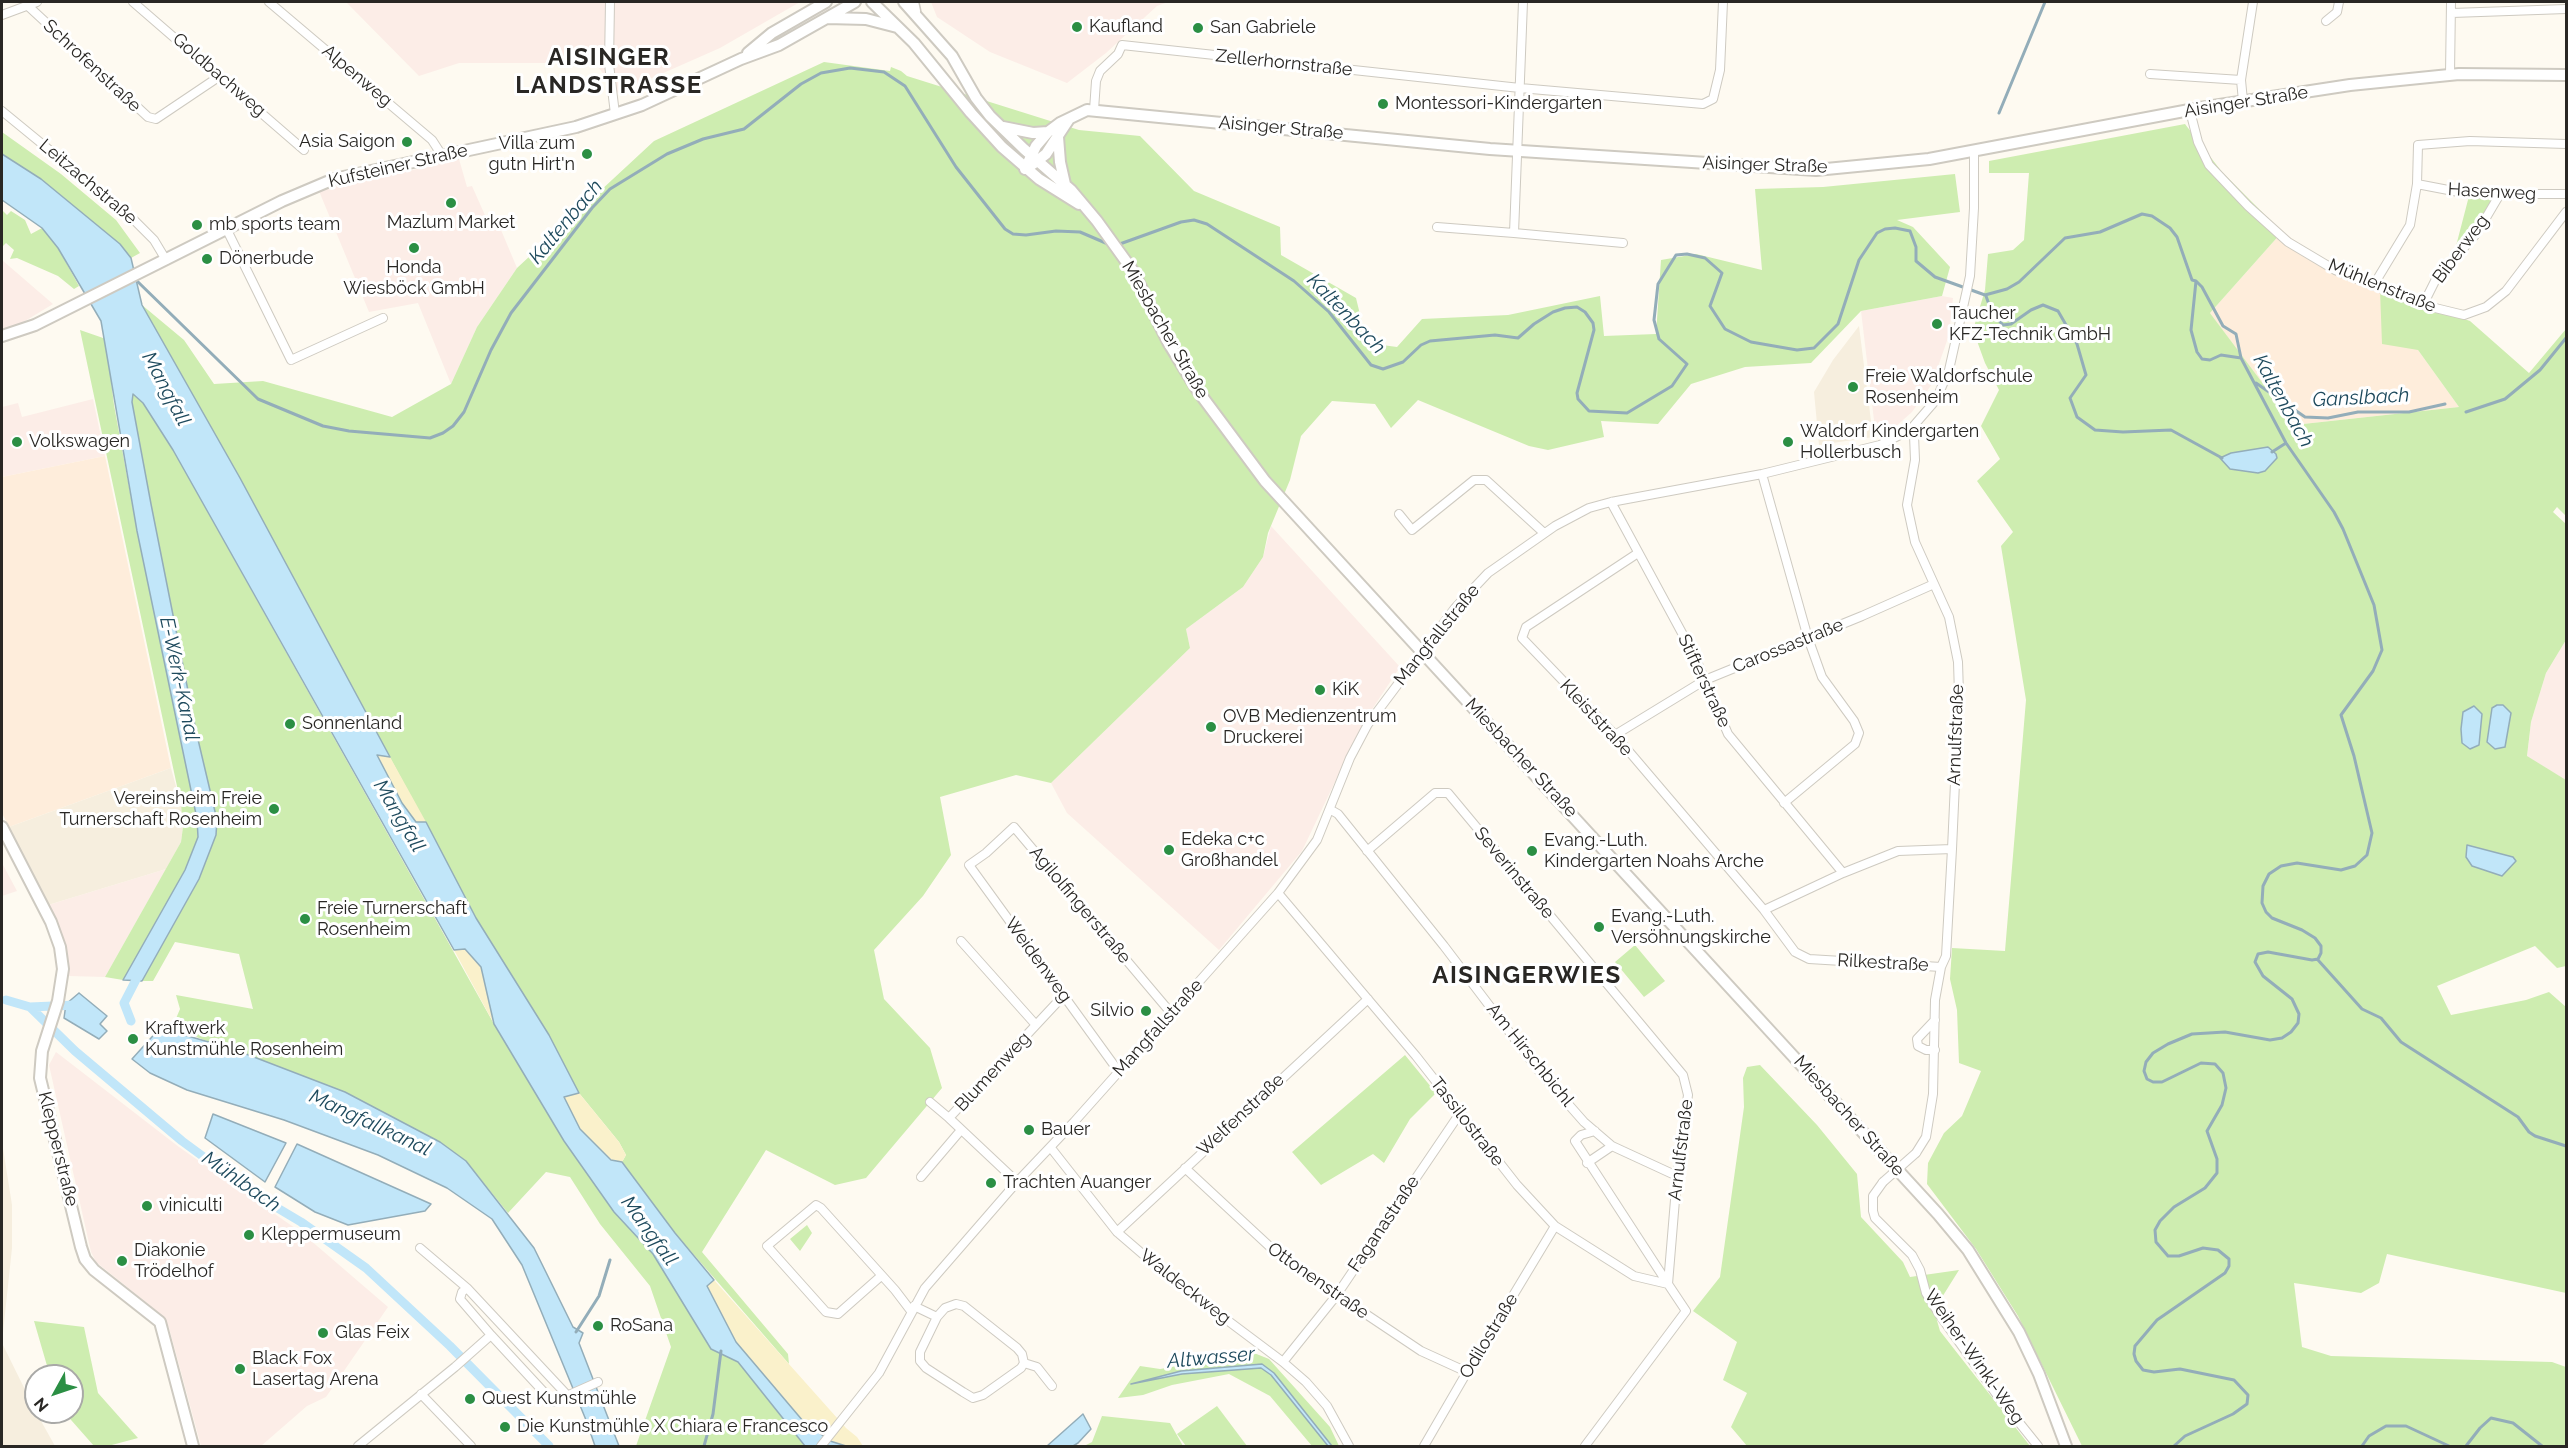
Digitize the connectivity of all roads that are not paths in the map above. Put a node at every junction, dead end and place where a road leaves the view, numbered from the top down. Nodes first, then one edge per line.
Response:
1 (37, 2) edge
2 (133, 2) edge
3 (269, 2) edge
4 (610, 2) edge
5 (823, 2) edge
6 (855, 2) edge
7 (872, 2) edge
8 (904, 2) edge
9 (1523, 2) edge
10 (1723, 2) edge
11 (2253, 2) edge
12 (2339, 2) edge
13 (2451, 2) edge
14 (27, 5) junction
15 (2524, 5) edge
16 (913, 6) edge
17 (2566, 9) edge
18 (2452, 13) junction
19 (2, 15) edge
20 (826, 18) junction
21 (2326, 21) dead end
22 (900, 28) junction
23 (741, 59) junction
24 (2150, 74) dead end
25 (2450, 74) junction
26 (2566, 75) edge
27 (220, 76) junction
28 (2241, 80) junction
29 (1520, 88) junction
30 (2243, 101) junction
31 (1094, 110) junction
32 (2, 111) edge
33 (2190, 111) junction
34 (615, 114) junction
35 (999, 126) junction
36 (1053, 134) junction
37 (2566, 144) edge
38 (304, 150) dead end
39 (1518, 150) junction
40 (1974, 151) junction
41 (441, 154) junction
42 (1034, 158) junction
43 (1025, 168) junction
44 (1065, 184) junction
45 (2417, 184) junction
46 (2500, 194) junction
47 (2566, 194) edge
48 (1085, 207) junction
49 (2566, 212) edge
50 (1437, 227) dead end
51 (226, 228) junction
52 (1514, 233) junction
53 (1623, 243) dead end
54 (166, 260) junction
55 (2373, 286) junction
56 (2423, 305) junction
57 (383, 318) dead end
58 (2, 336) edge
59 (1910, 430) junction
60 (1762, 474) junction
61 (1611, 502) junction
62 (1399, 514) dead end
63 (1544, 533) junction
64 (1638, 553) junction
65 (1934, 584) junction
66 (1808, 638) junction
67 (1422, 651) junction
68 (1705, 680) junction
69 (1615, 735) junction
70 (1784, 803) junction
71 (1331, 810) junction
72 (2, 827) edge
73 (1952, 849) junction
74 (1368, 851) junction
75 (986, 853) joint
76 (1843, 873) junction
77 (1278, 893) junction
78 (1764, 910) junction
79 (961, 941) dead end
80 (1941, 967) junction
81 (1064, 995) junction
82 (1368, 999) junction
83 (1171, 1013) junction
84 (1935, 1020) junction
85 (1036, 1025) junction
86 (1646, 1030) joint
87 (1935, 1050) junction
88 (1119, 1072) junction
89 (930, 1102) dead end
90 (1460, 1113) junction
91 (949, 1118) junction
92 (961, 1130) junction
93 (1595, 1131) junction
94 (1612, 1146) junction
95 (1051, 1148) junction
96 (1587, 1163) junction
97 (1185, 1168) junction
98 (1677, 1176) junction
99 (921, 1177) dead end
100 (1017, 1182) junction
101 (1555, 1226) junction
102 (1117, 1232) junction
103 (420, 1248) dead end
104 (881, 1276) junction
105 (1668, 1284) junction
106 (467, 1288) junction
107 (1336, 1296) junction
108 (913, 1308) junction
109 (937, 1317) junction
110 (491, 1335) junction
111 (1283, 1362) junction
112 (1024, 1363) junction
113 (1467, 1372) junction
114 (598, 1382) dead end
115 (1052, 1386) dead end
116 (570, 1393) junction
117 (421, 1394) junction
118 (194, 1446) edge
119 (358, 1446) edge
120 (471, 1446) edge
121 (821, 1446) edge
122 (1349, 1446) edge
123 (1424, 1446) edge
124 (1585, 1446) edge
125 (2038, 1446) edge
126 (2066, 1446) edge

1 - 14 street
2 - 27 street, Goldbachweg
3 - 41 street, Alpenweg
4 - 34 street
5 - 23 main road, Kufsteiner Straße
6 - 20 main road, Kufsteiner Straße
7 - 22 main road, Miesbacher Straße
8 - 16 main road, Miesbacher Straße
9 - 29 street
10 - 29 street
11 - 28 street
12 - 21 street
13 - 18 street
14 - 19 street
14 - 27 street, Schrofenstraße
15 - 17 street
15 - 18 street
16 - 35 main road, Miesbacher Straße
18 - 25 street
20 - 22 main road
20 - 23 main road, Kufsteiner Straße
22 - 43 main road, Miesbacher Straße
23 - 34 main road, Kufsteiner Straße
24 - 28 street
25 - 26 main road, Aisinger Straße
25 - 30 main road, Aisinger Straße
27 - 38 street, Goldbachweg
28 - 30 street
29 - 31 street, Zellerhornstraße
29 - 39 street
30 - 33 main road, Aisinger Straße
31 - 36 main road, Aisinger Straße
31 - 39 main road, Aisinger Straße
32 - 54 street, Leitzachstraße
33 - 40 main road, Aisinger Straße
33 - 55 street, Mühlenstraße
34 - 41 main road, Kufsteiner Straße
35 - 36 main road
35 - 42 main road, Miesbacher Straße
36 - 42 main road, Aisinger Straße
36 - 44 main road
37 - 45 street
39 - 40 main road, Aisinger Straße
39 - 52 street
40 - 59 street, Mangfallstraße
41 - 51 main road, Kufsteiner Straße
42 - 43 main road, Aisinger Straße
42 - 44 main road, Miesbacher Straße
43 - 48 main road, Miesbacher Straße
44 - 48 main road, Miesbacher Straße
45 - 46 street, Hasenweg
45 - 55 street
46 - 47 street, Hasenweg
46 - 56 street, Biberweg
48 - 67 main road, Miesbacher Straße
49 - 56 street, Mühlenstraße
50 - 52 street
51 - 54 main road, Kufsteiner Straße
51 - 57 street
52 - 53 street
54 - 58 main road, Kufsteiner Straße
55 - 56 street, Mühlenstraße
59 - 60 street, Mangfallstraße
59 - 65 street, Arnulfstraße
60 - 61 street, Mangfallstraße
60 - 66 street
61 - 63 street, Mangfallstraße
61 - 64 street, Stifterstraße
62 - 63 street
63 - 67 street, Mangfallstraße
64 - 68 street, Stifterstraße
64 - 69 street, Kleiststraße
65 - 66 street, Carossastraße
65 - 73 street, Arnulfstraße
66 - 68 street, Carossastraße
66 - 70 street
67 - 71 street, Mangfallstraße
67 - 126 main road, Miesbacher Straße
68 - 69 street, Carossastraße
68 - 70 street, Stifterstraße
69 - 78 street, Kleiststraße
70 - 76 street, Stifterstraße
71 - 74 street, Am Hirschbichl
71 - 77 street, Mangfallstraße
72 - 118 main road, Klepperstraße
73 - 76 street
73 - 80 street, Rilkestraße
74 - 86 street, Severinstraße
74 - 93 street, Am Hirschbichl
75 - 81 street, Weidenweg
75 - 83 street, Agilolfingerstraße
76 - 78 street
77 - 82 street, Tassilostraße
77 - 83 street, Mangfallstraße
78 - 80 street, Rilkestraße
79 - 85 street, Blumenweg
80 - 84 street, Weiher-Winkl-Weg
81 - 85 street, Blumenweg
81 - 88 street, Weidenweg
82 - 90 street, Tassilostraße
82 - 97 street, Welfenstraße
83 - 88 street, Mangfallstraße
84 - 87 street, Weiher-Winkl-Weg
84 - 87 street
85 - 91 street, Blumenweg
86 - 98 street, Arnulfstraße
87 - 125 street, Weiher-Winkl-Weg, bridge
88 - 95 street, Mangfallstraße
89 - 91 street, Blumenweg
90 - 101 street, Tassilostraße
90 - 107 street, Faganastraße
91 - 92 street, Blumenweg
92 - 99 street
92 - 100 street, Blumenweg
93 - 94 street, Am Hirschbichl
93 - 96 street
94 - 96 street
94 - 98 street, Am Hirschbichl
95 - 100 street, Mangfallstraße
95 - 102 street, Waldeckweg
96 - 105 street
97 - 102 street, Welfenstraße
97 - 107 street, Ottonenstraße
98 - 105 street, Arnulfstraße
100 - 108 street, Mangfallstraße
101 - 105 street, Tassilostraße
101 - 113 street, Odilostraße
102 - 111 street, Waldeckweg
103 - 106 street
104 - 104 street
104 - 108 street
105 - 124 street
106 - 110 street
106 - 116 street
107 - 111 street, Faganastraße
107 - 113 street, Ottonenstraße
108 - 109 street
108 - 121 street, Mangfallstraße
109 - 112 street
109 - 112 street
110 - 116 street
110 - 117 street
111 - 122 street, Waldeckweg
112 - 115 street
113 - 123 street, Odilostraße
114 - 116 street
117 - 119 street
117 - 120 street

